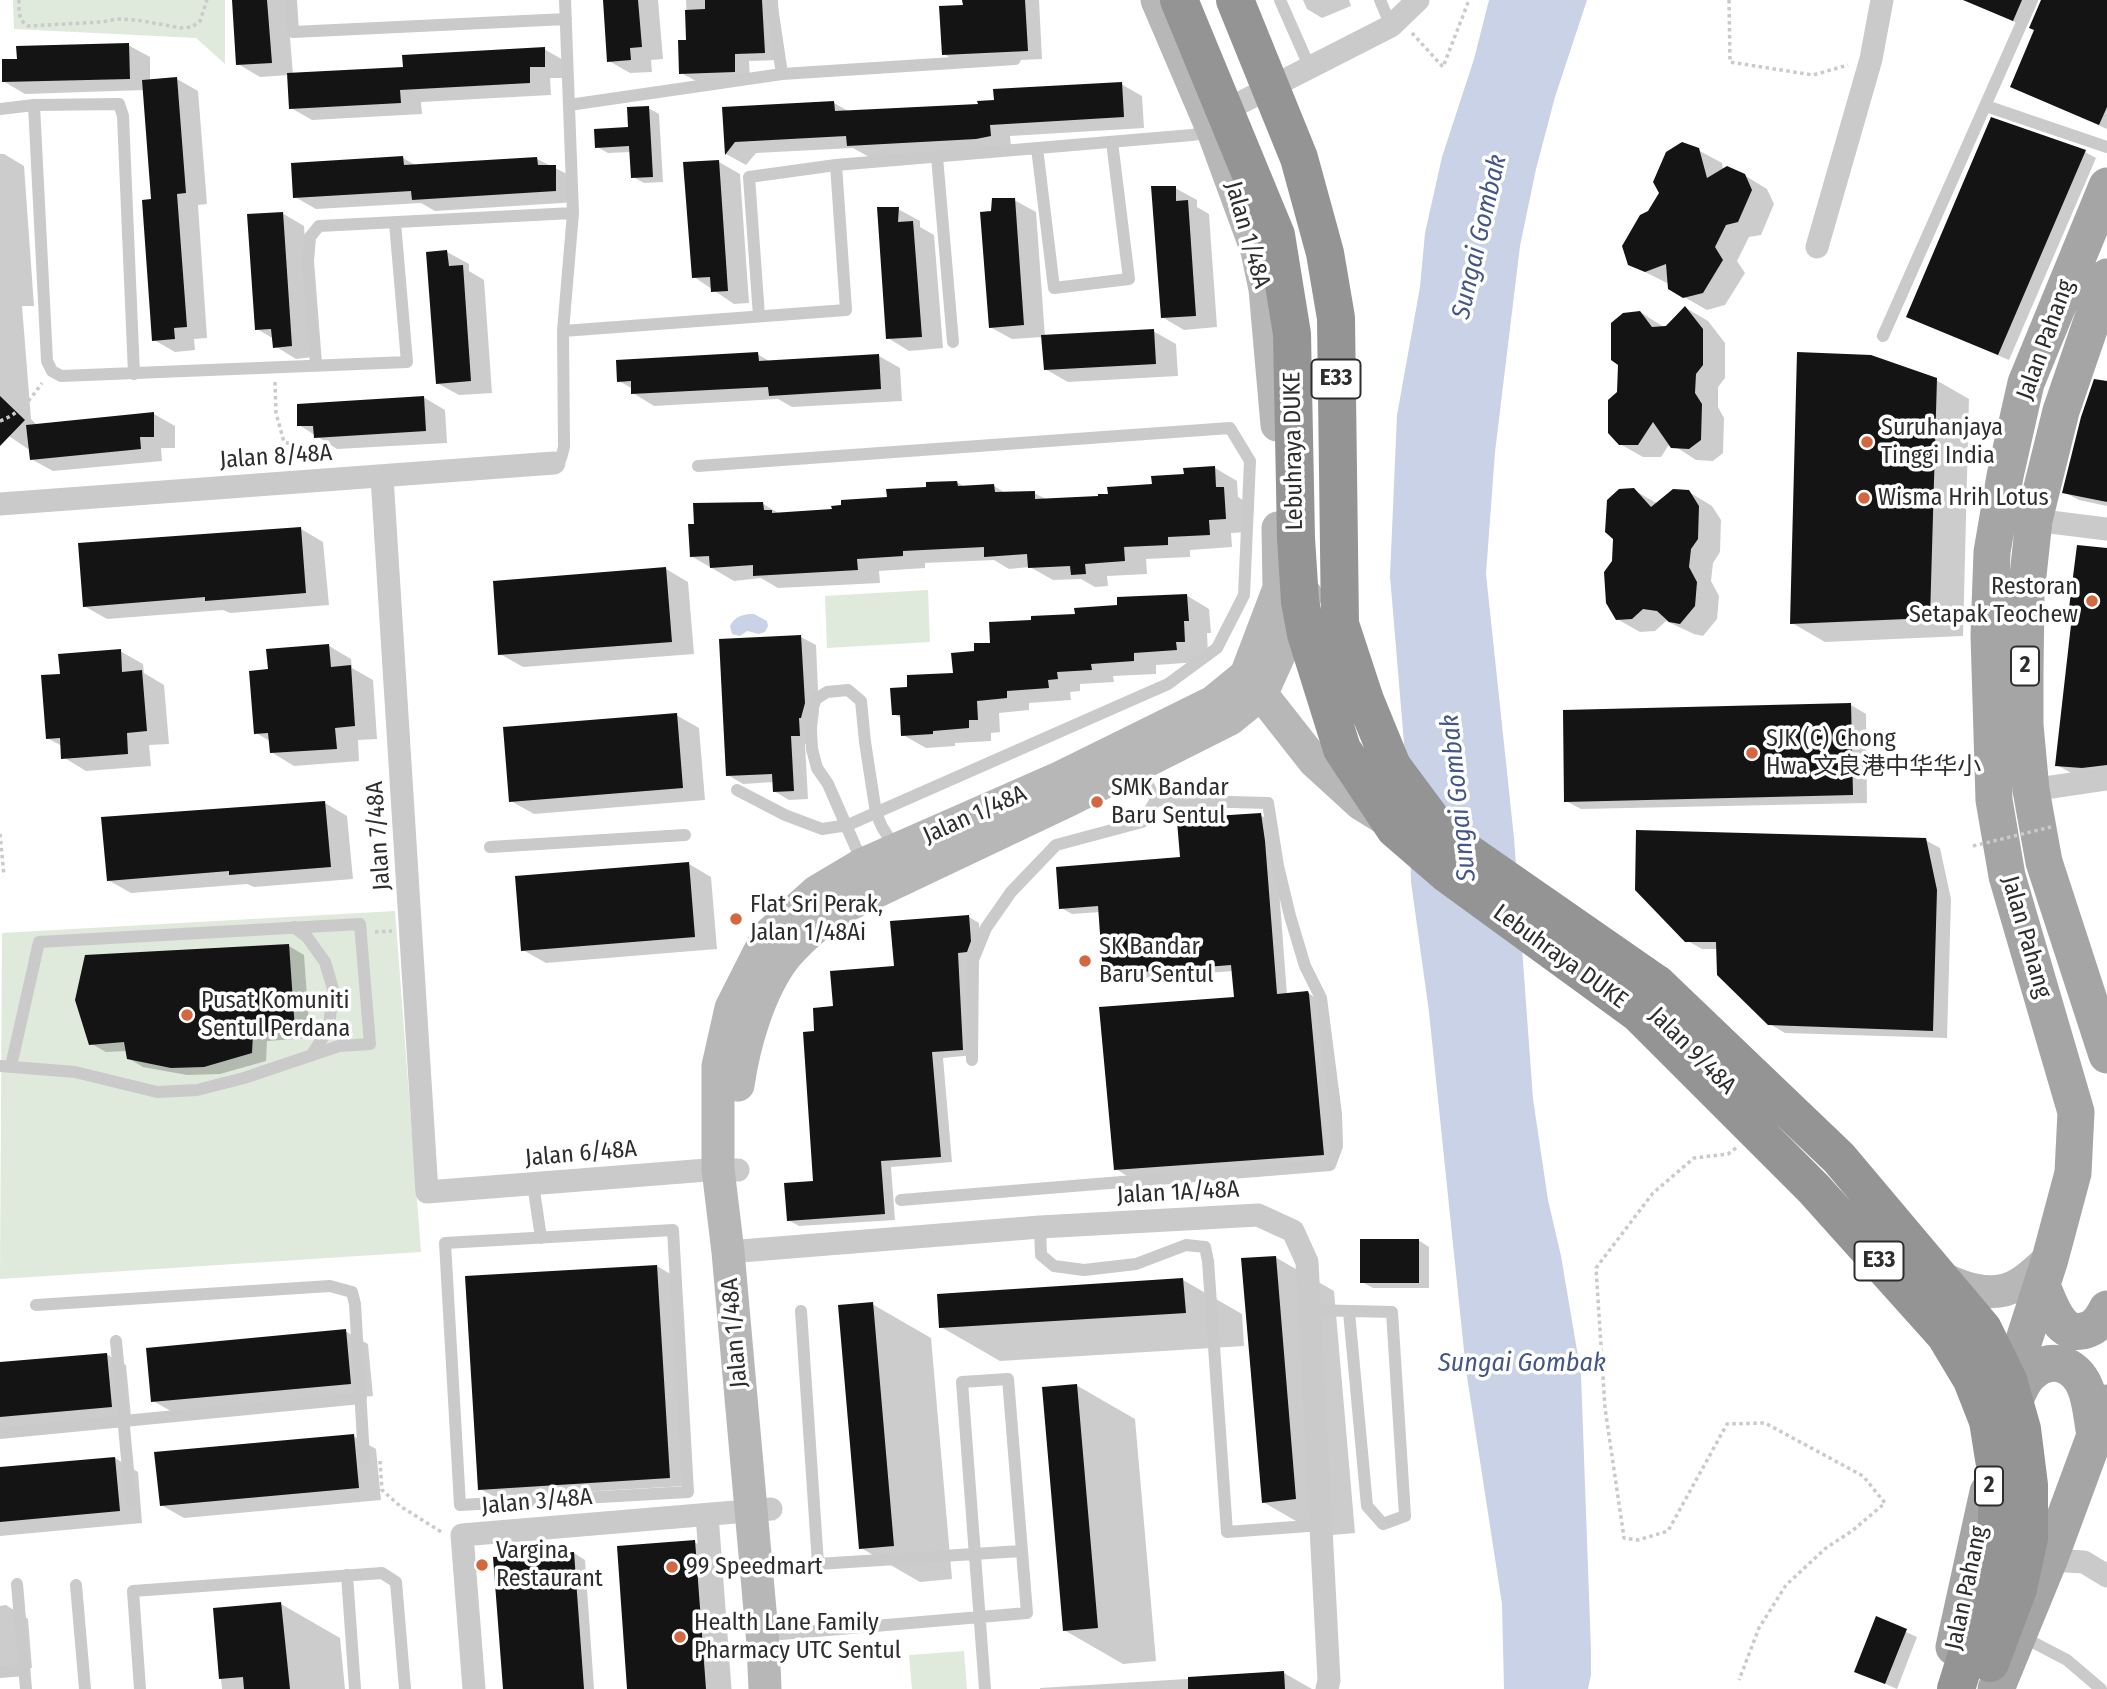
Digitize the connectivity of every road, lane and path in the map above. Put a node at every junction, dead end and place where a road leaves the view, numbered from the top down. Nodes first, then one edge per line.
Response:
1 (19, 0) edge
2 (207, 0) edge
3 (291, 0) edge
4 (565, 0) edge
5 (771, 0) edge
6 (1157, 0) edge
7 (1179, 0) edge
8 (1199, 0) edge
9 (1235, 0) edge
10 (1280, 0) edge
11 (1380, 0) edge
12 (1418, 0) edge
13 (1469, 0) edge
14 (1729, 0) edge
15 (1882, 0) edge
16 (2032, 0) edge
17 (566, 19) junction
18 (1395, 22) junction
19 (1015, 59) dead end
20 (1871, 59) junction
21 (1310, 68) junction
22 (782, 74) junction
23 (1240, 103) junction
24 (34, 105) junction
25 (569, 105) junction
26 (1986, 106) junction
27 (0, 109) edge
28 (1213, 131) junction
29 (1112, 142) junction
30 (2107, 147) edge
31 (1037, 148) junction
32 (937, 157) junction
33 (836, 165) junction
34 (2107, 186) edge
35 (573, 214) junction
36 (395, 223) junction
37 (1817, 247) dead end
38 (2107, 277) edge
39 (759, 316) junction
40 (563, 331) junction
41 (1883, 336) dead end
42 (953, 342) dead end
43 (316, 364) junction
44 (275, 366) junction
45 (52, 371) junction
46 (134, 374) junction
47 (0, 421) edge
48 (554, 463) joint
49 (698, 466) dead end
50 (383, 477) junction
51 (308, 481) junction
52 (0, 504) edge
53 (2034, 520) junction
54 (2107, 529) edge
55 (1254, 684) junction
56 (1138, 766) junction
57 (2107, 779) edge
58 (737, 790) dead end
59 (2031, 790) junction
60 (1156, 800) junction
61 (876, 813) junction
62 (848, 825) junction
63 (2051, 827) dead end
64 (0, 834) edge
65 (685, 835) dead end
66 (1973, 846) dead end
67 (490, 847) dead end
68 (897, 851) junction
69 (863, 864) junction
70 (4, 876) dead end
71 (294, 927) junction
72 (412, 930) junction
73 (361, 934) junction
74 (2107, 1055) edge
75 (311, 1056) junction
76 (972, 1060) dead end
77 (5, 1066) edge
78 (1765, 1125) junction
79 (728, 1170) junction
80 (533, 1184) junction
81 (428, 1192) joint
82 (901, 1200) dead end
83 (1040, 1227) junction
84 (541, 1238) junction
85 (737, 1251) junction
86 (2046, 1272) junction
87 (36, 1305) dead end
88 (2107, 1309) edge
89 (1310, 1310) junction
90 (800, 1311) dead end
91 (1349, 1312) junction
92 (116, 1341) dead end
93 (361, 1398) junction
94 (2004, 1417) junction
95 (2101, 1419) edge
96 (123, 1421) junction
97 (0, 1433) edge
98 (364, 1458) joint
99 (131, 1502) dead end
100 (761, 1510) junction
101 (707, 1515) junction
102 (1322, 1525) junction
103 (462, 1535) junction
104 (1021, 1550) junction
105 (975, 1554) junction
106 (2049, 1560) junction
107 (347, 1575) junction
108 (2107, 1576) edge
109 (17, 1584) dead end
110 (76, 1585) dead end
111 (980, 1617) junction
112 (781, 1634) junction
113 (2018, 1634) junction
114 (24, 1670) junction
115 (0, 1672) edge
116 (1739, 1680) dead end
117 (26, 1689) edge
118 (85, 1689) edge
119 (140, 1689) edge
120 (355, 1689) edge
121 (405, 1689) edge
122 (474, 1689) edge
123 (720, 1689) edge
124 (765, 1689) edge
125 (786, 1689) edge
126 (985, 1689) edge
127 (1327, 1689) edge
128 (1945, 1689) edge
129 (1956, 1689) edge
130 (1981, 1689) edge
131 (1996, 1689) edge
132 (2101, 1689) edge

1 - 2 path
3 - 17 lane
4 - 17 lane
5 - 22 lane
6 - 28 main road, Jalan 1/48A
7 - 129 highway, Lebuhraya DUKE / E33, bridge
8 - 23 main road, Jalan 1/48A
9 - 130 highway, Lebuhraya DUKE / E33, bridge
10 - 21 lane
11 - 18 lane
12 - 18 street
13 - 18 path
14 - 20 path
15 - 20 street
16 - 26 lane
17 - 25 lane
18 - 21 street
19 - 22 lane
20 - 37 street
21 - 23 street
22 - 25 lane
23 - 55 main road, Jalan 1/48A
24 - 27 lane
24 - 45 lane
24 - 46 lane
25 - 35 lane
26 - 30 lane
26 - 41 lane
28 - 29 lane
28 - 55 main road, Jalan 1/48A
29 - 31 lane
29 - 31 lane
31 - 32 lane
32 - 33 lane
32 - 42 lane
33 - 39 lane
33 - 39 lane
34 - 86 main road, Jalan Pahang / 2
35 - 36 lane
35 - 40 lane
36 - 43 lane
36 - 43 lane
38 - 53 main road, Jalan Pahang / 2
39 - 40 lane
40 - 48 lane
43 - 44 lane
44 - 46 lane
44 - 51 path
45 - 46 lane
45 - 47 path
48 - 50 street, Jalan 8/48A
49 - 61 lane
50 - 51 street, Jalan 8/48A
50 - 72 street, Jalan 7/48A
51 - 52 street, Jalan 8/48A
53 - 54 street
53 - 59 main road, Jalan Pahang / 2
55 - 56 main road, Jalan 1/48A
55 - 68 main road, Jalan 1/48A
55 - 78 main road, Jalan 9/48A, bridge
56 - 60 lane
56 - 79 main road, Jalan 1/48A
57 - 59 street
58 - 62 lane
59 - 74 main road, Jalan Pahang / 2
60 - 76 lane
60 - 82 lane
61 - 62 lane
61 - 62 lane
61 - 68 lane
62 - 69 lane
63 - 66 path, bridge
64 - 70 path
65 - 67 lane
68 - 69 main road, Jalan 1/48A
69 - 79 main road, Jalan 1/48A
71 - 73 lane
71 - 75 lane
71 - 77 lane
72 - 73 path
72 - 81 street, Jalan 7/48A
73 - 75 lane
75 - 77 lane
78 - 86 main road, Jalan 9/48A
78 - 116 path
79 - 80 street, Jalan 6/48A
79 - 85 main road, Jalan 1/48A
80 - 81 street, Jalan 6/48A
80 - 84 lane
83 - 85 street, Jalan 1A/48A
83 - 89 street, Jalan 1A/48A
83 - 102 lane
84 - 84 lane
85 - 100 main road, Jalan 1/48A
86 - 88 main road
86 - 94 main road, Jalan Pahang / 2
87 - 93 lane
89 - 91 lane
89 - 102 street, Jalan 1A/48A
90 - 105 lane
91 - 91 lane
92 - 96 lane
93 - 96 lane
93 - 98 lane
94 - 95 main road
94 - 128 main road, Jalan Pahang / 2
95 - 106 main road
96 - 97 lane
96 - 99 lane
98 - 103 path
100 - 101 street, Jalan 3/48A
100 - 112 main road, Jalan 1/48A
100 - 124 main road, Jalan 1/48A
101 - 103 street, Jalan 3/48A
101 - 123 street
102 - 127 street, Jalan 1A/48A
103 - 122 street, Jalan 3/48A
104 - 105 lane
104 - 105 lane
104 - 111 lane
105 - 111 lane
106 - 108 street
106 - 113 main road
107 - 119 lane
107 - 120 lane
107 - 121 lane
109 - 114 lane
110 - 118 lane
111 - 112 lane
111 - 126 lane
112 - 125 main road, Jalan 1/48A
113 - 131 main road
113 - 132 lane
114 - 115 lane
114 - 117 lane

